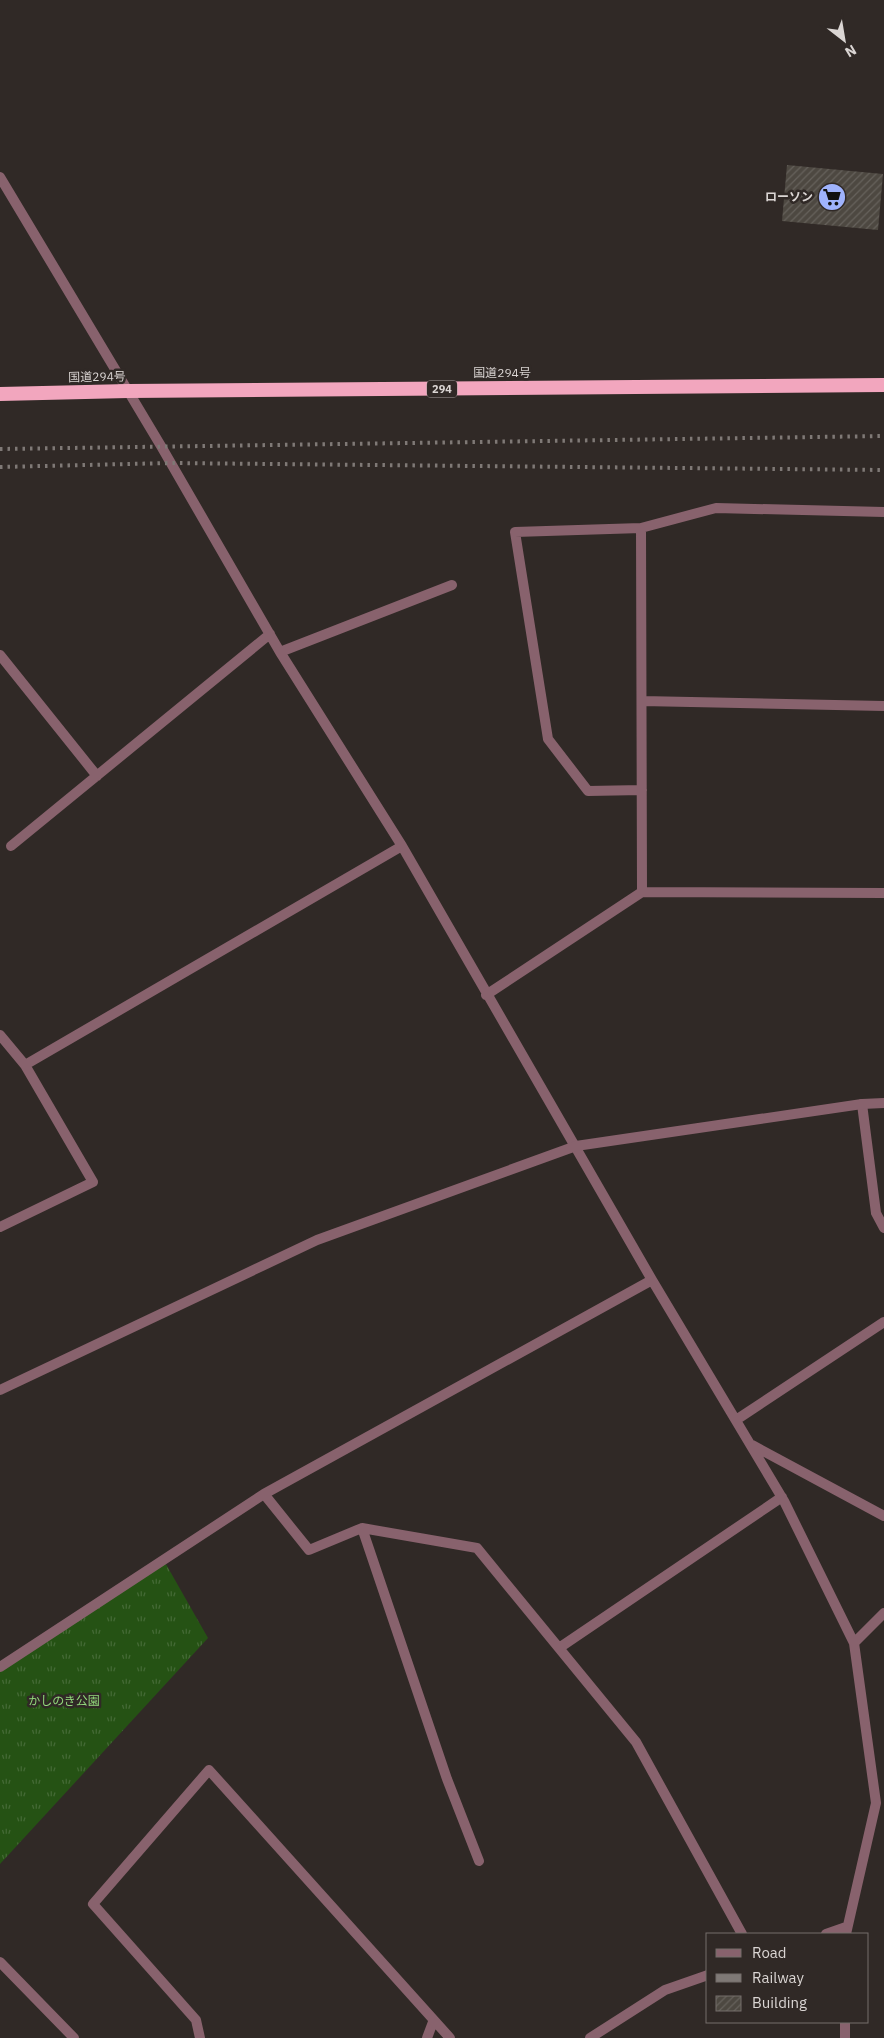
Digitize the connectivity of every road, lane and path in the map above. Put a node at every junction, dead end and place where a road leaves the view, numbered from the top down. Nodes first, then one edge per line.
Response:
1 (0, 177) edge
2 (884, 386) edge
3 (128, 391) junction
4 (0, 394) edge
5 (884, 512) edge
6 (641, 528) junction
7 (452, 585) dead end
8 (270, 634) junction
9 (280, 652) junction
10 (0, 655) edge
11 (642, 700) junction
12 (884, 706) edge
13 (97, 776) junction
14 (642, 790) junction
15 (11, 846) dead end
16 (402, 846) junction
17 (642, 892) junction
18 (884, 893) edge
19 (486, 995) junction
20 (0, 1035) edge
21 (25, 1065) junction
22 (884, 1103) edge
23 (862, 1104) junction
24 (576, 1146) junction
25 (0, 1227) edge
26 (884, 1228) edge
27 (652, 1280) junction
28 (884, 1322) edge
29 (0, 1390) edge
30 (736, 1420) junction
31 (751, 1445) junction
32 (264, 1494) junction
33 (782, 1496) junction
34 (884, 1516) edge
35 (362, 1528) junction
36 (884, 1613) edge
37 (854, 1643) junction
38 (559, 1648) junction
39 (0, 1667) edge
40 (479, 1861) dead end
41 (846, 1931) edge
42 (741, 1933) edge
43 (833, 1933) edge
44 (0, 1962) edge
45 (706, 1976) edge
46 (433, 2022) junction
47 (845, 2023) edge
48 (74, 2038) edge
49 (200, 2038) edge
50 (426, 2038) edge
51 (450, 2038) edge
52 (590, 2038) edge
53 (845, 2038) edge

1 - 3 street
2 - 3 highway, 国道294号 / 294
3 - 4 highway, 国道294号 / 294
3 - 8 street
5 - 6 street
6 - 11 street
6 - 14 street
7 - 9 street
8 - 9 street
8 - 13 street
9 - 16 street
10 - 13 street
11 - 12 street
11 - 14 street
13 - 15 street
14 - 17 street
16 - 19 street
16 - 21 street
17 - 18 street
17 - 19 street
19 - 24 street
20 - 21 street
21 - 25 street
22 - 23 street
23 - 24 street
23 - 26 street
24 - 27 street
24 - 29 street
27 - 30 street
27 - 32 street
28 - 30 street
30 - 31 street
31 - 33 street
31 - 34 street
32 - 35 street
32 - 39 street
33 - 37 street
33 - 38 street
35 - 38 street
35 - 40 street
36 - 37 street
37 - 41 street
38 - 42 street
41 - 43 street
44 - 48 street
45 - 52 street
46 - 49 street
46 - 50 street
46 - 51 street
47 - 53 street

